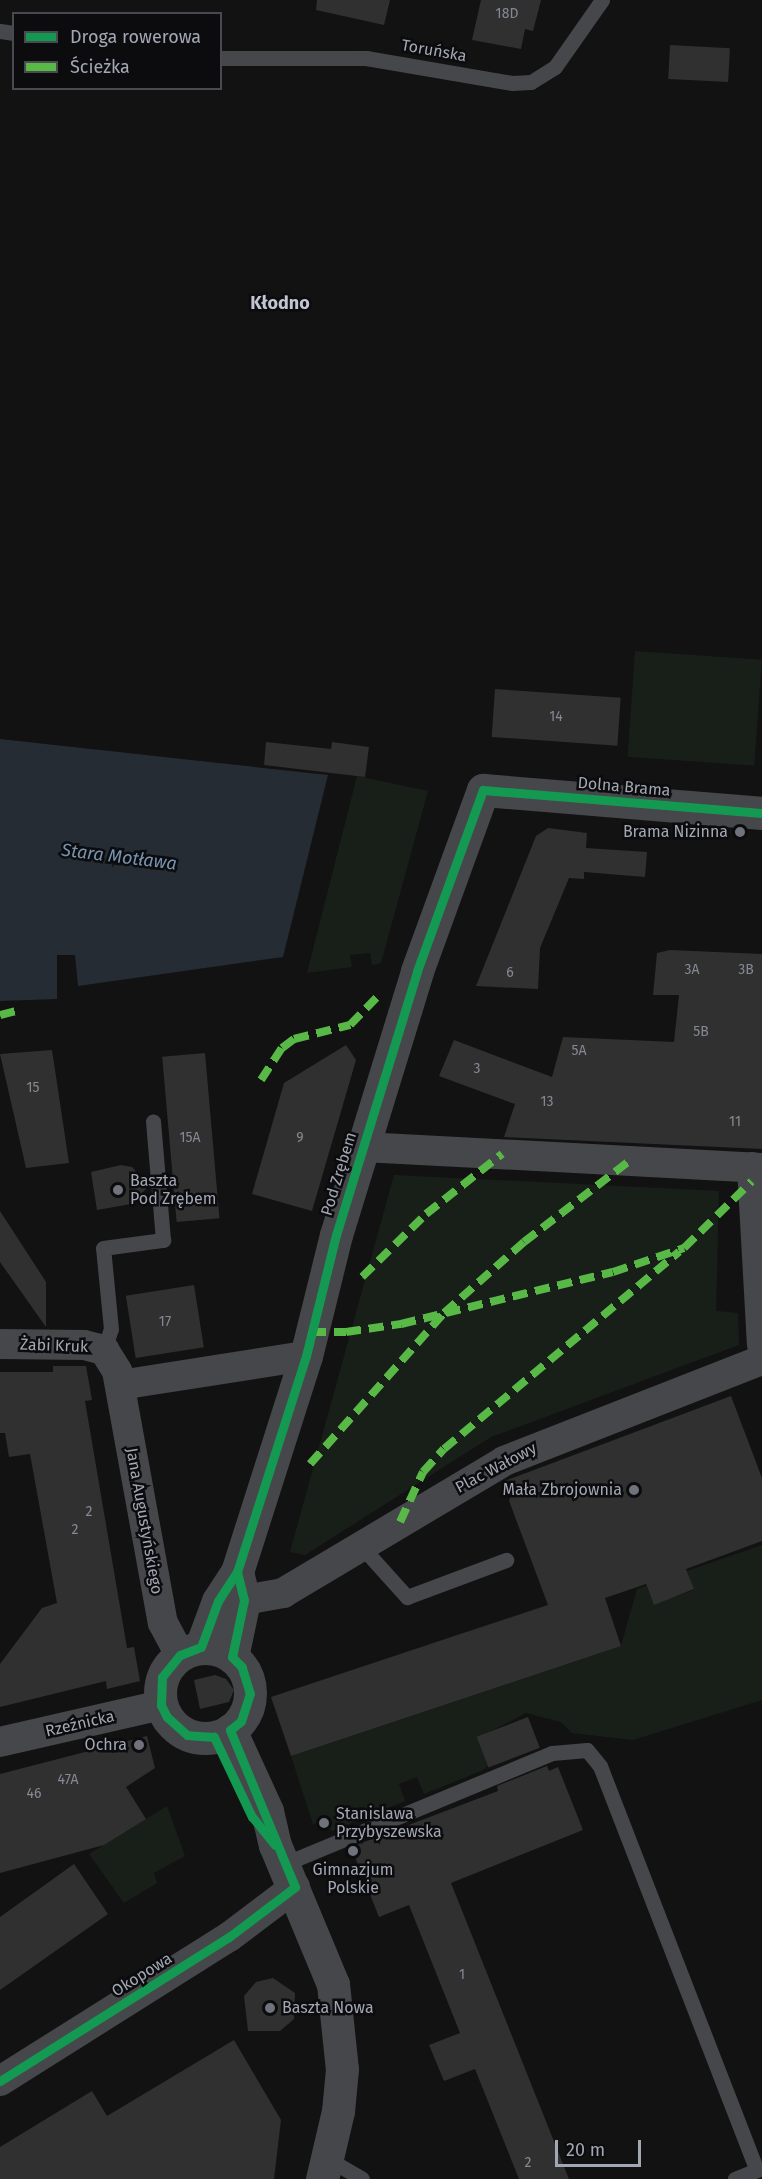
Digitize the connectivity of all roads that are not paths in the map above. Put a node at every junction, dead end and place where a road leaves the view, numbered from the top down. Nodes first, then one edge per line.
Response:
1 (602, 0) edge
2 (222, 58) edge
3 (483, 790) joint
4 (762, 813) edge
5 (153, 1120) dead end
6 (363, 1147) junction
7 (757, 1168) edge
8 (0, 1344) edge
9 (762, 1345) edge
10 (104, 1350) junction
11 (306, 1356) junction
12 (762, 1360) edge
13 (120, 1384) junction
14 (361, 1546) junction
15 (506, 1560) dead end
16 (240, 1586) junction
17 (190, 1651) junction
18 (232, 1657) junction
19 (161, 1705) junction
20 (222, 1734) junction
21 (0, 1742) edge
22 (285, 1865) junction
23 (0, 2081) edge
24 (325, 2169) edge
25 (363, 2179) edge
26 (735, 2179) edge

1 - 2 lane, Toruńska
3 - 4 street, Dolna Brama
3 - 6 street, Pod Zrębem
5 - 10 lane
6 - 7 street
6 - 11 street, Pod Zrębem
7 - 9 street
8 - 10 street, Żabi Kruk
10 - 13 street, Żabi Kruk
11 - 13 street
11 - 16 street, Pod Zrębem
12 - 14 street, Plac Wałowy
13 - 17 street, Jana Augustyńskiego
14 - 15 lane
14 - 16 street, Plac Wałowy
16 - 17 street, Pod Zrębem
16 - 18 street, Pod Zrębem
17 - 18 street
17 - 19 street
18 - 20 street
19 - 20 street
19 - 21 street, Rzeźnicka
20 - 22 street
22 - 23 street, Okopowa
22 - 24 street
22 - 26 lane
24 - 25 lane

